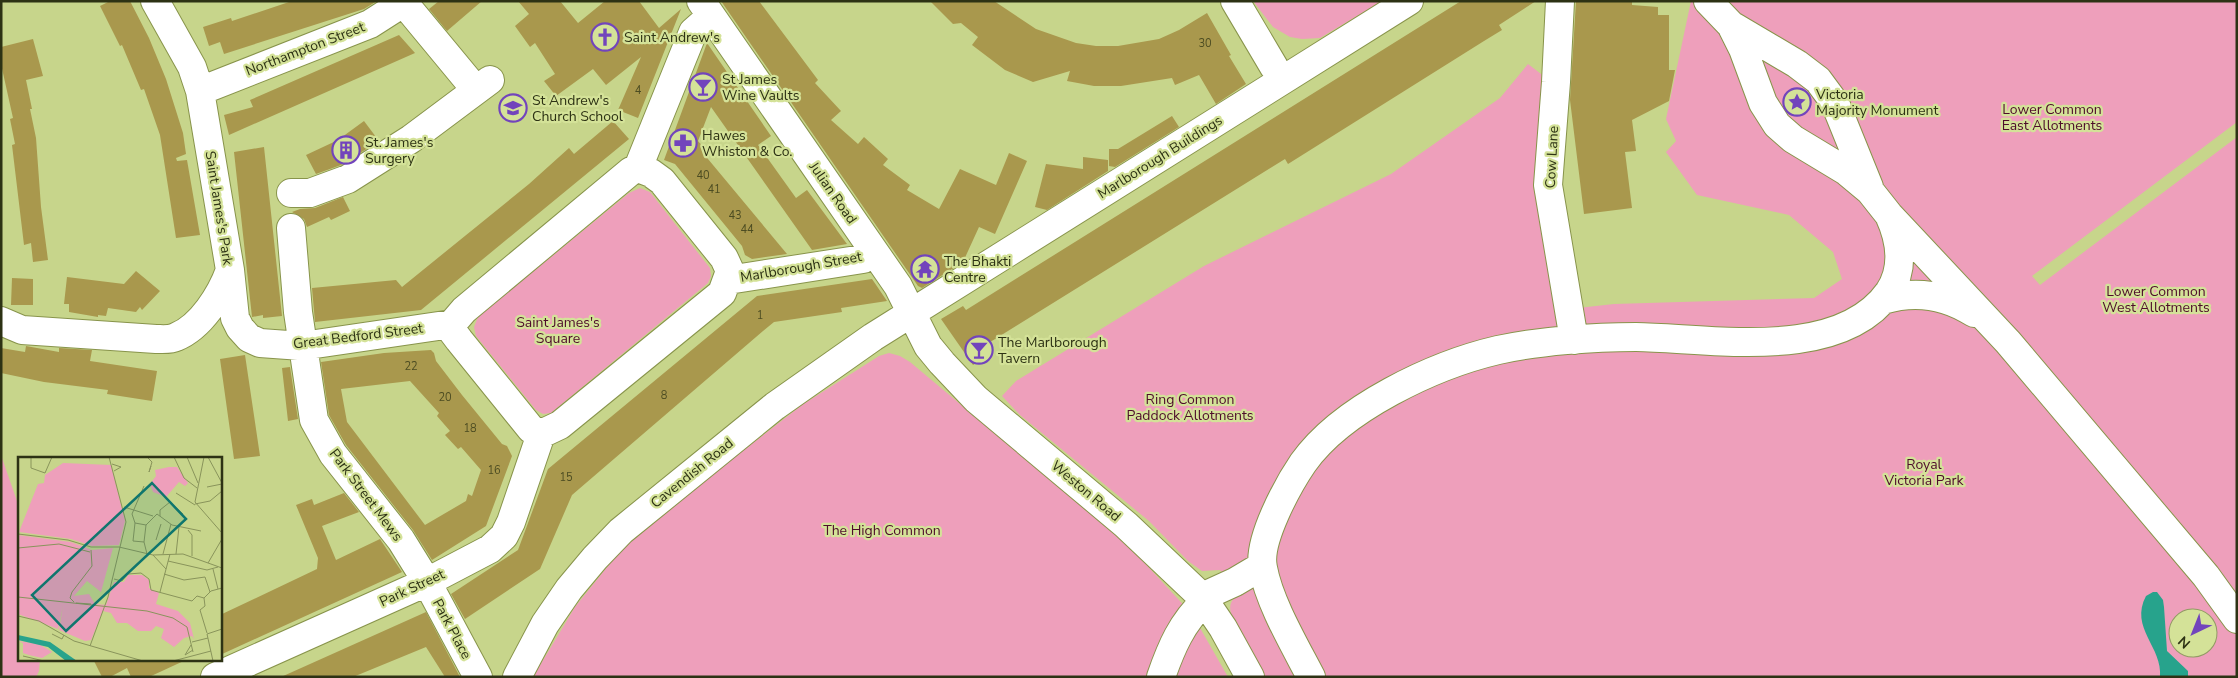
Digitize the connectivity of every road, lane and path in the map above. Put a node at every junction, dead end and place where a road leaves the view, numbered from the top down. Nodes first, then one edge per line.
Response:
1 (155, 1) edge
2 (1235, 1) edge
3 (1409, 1) edge
4 (1560, 1) edge
5 (1708, 1) edge
6 (405, 2) edge
7 (706, 9) edge
8 (1731, 25) junction
9 (1274, 67) dead end
10 (200, 91) junction
11 (638, 168) junction
12 (1870, 191) junction
13 (292, 193) dead end
14 (1889, 215) junction
15 (299, 240) dead end
16 (873, 251) junction
17 (230, 270) junction
18 (728, 280) junction
19 (1883, 300) junction
20 (911, 313) junction
21 (1, 321) edge
22 (1991, 323) junction
23 (452, 324) junction
24 (1574, 340) junction
25 (302, 346) junction
26 (541, 434) junction
27 (1262, 566) junction
28 (426, 582) junction
29 (1204, 599) junction
30 (2237, 618) edge
31 (215, 677) edge
32 (478, 677) edge
33 (517, 677) edge
34 (1161, 677) edge
35 (1250, 677) edge
36 (1311, 677) edge

1 - 10 street, Saint James's Park
2 - 9 street
3 - 20 street, Marlborough Buildings
4 - 24 street, Cow Lane
5 - 8 street
6 - 10 street, Northampton Street
6 - 13 street
7 - 11 street
7 - 16 street, Julian Road
8 - 12 street
8 - 12 street
10 - 17 street, Saint James's Park
11 - 18 street
11 - 23 street
12 - 14 street
14 - 19 street
14 - 22 street
15 - 25 street, Park Street Mews
16 - 18 street, Marlborough Street
16 - 20 street, Julian Road
17 - 21 street, Saint James's Park
17 - 25 street, Great Bedford Street
18 - 26 street
19 - 22 street
19 - 24 street
20 - 29 street, Weston Road
20 - 33 street, Cavendish Road
22 - 30 street
23 - 25 street, Great Bedford Street
23 - 26 street
24 - 27 street
25 - 28 street, Park Street Mews
26 - 28 street, Park Street
27 - 29 street
27 - 36 street
28 - 31 street, Park Street
28 - 32 street, Park Place
29 - 34 street
29 - 35 street, Weston Road

